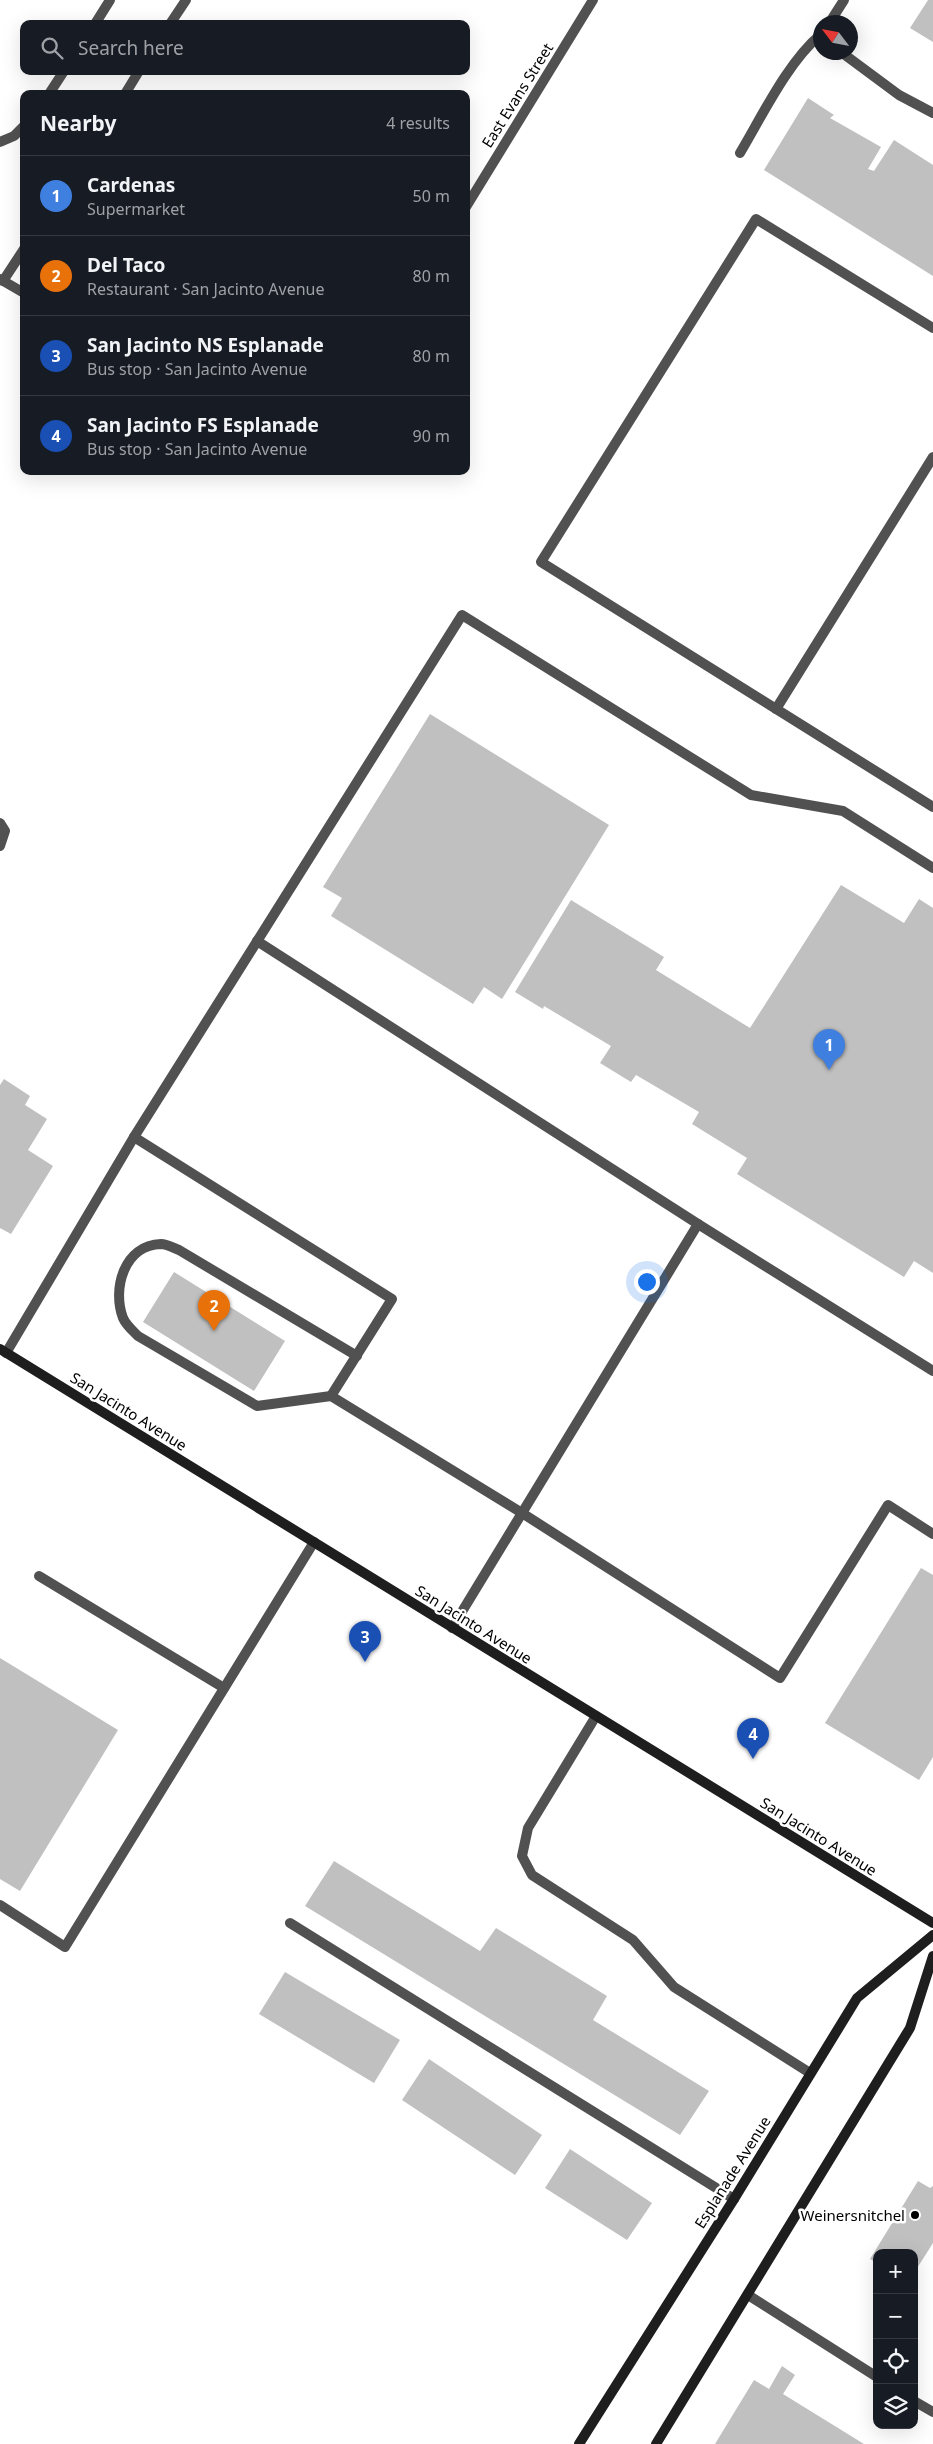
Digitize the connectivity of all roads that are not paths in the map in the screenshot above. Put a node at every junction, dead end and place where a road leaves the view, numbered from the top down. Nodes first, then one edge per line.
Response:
1 (110, 0) edge
2 (186, 0) edge
3 (593, 0) edge
4 (844, 0) edge
5 (834, 15) edge
6 (98, 20) edge
7 (173, 20) edge
8 (813, 41) edge
9 (852, 60) edge
10 (61, 75) edge
11 (137, 75) edge
12 (52, 90) edge
13 (128, 90) edge
14 (933, 113) edge
15 (20, 130) edge
16 (0, 142) edge
17 (740, 153) dead end
18 (470, 200) edge
19 (20, 255) edge
20 (2, 280) edge
21 (20, 291) edge
22 (933, 328) edge
23 (933, 457) edge
24 (776, 709) junction
25 (933, 807) edge
26 (0, 823) edge
27 (0, 846) edge
28 (933, 868) edge
29 (257, 941) junction
30 (134, 1137) junction
31 (698, 1224) junction
32 (3, 1351) edge
33 (356, 1356) junction
34 (933, 1371) edge
35 (331, 1396) junction
36 (522, 1513) junction
37 (933, 1534) edge
38 (314, 1542) junction
39 (39, 1576) dead end
40 (452, 1628) junction
41 (224, 1688) junction
42 (596, 1716) junction
43 (0, 1905) edge
44 (290, 1923) dead end
45 (933, 1923) edge
46 (933, 1935) edge
47 (933, 1956) edge
48 (810, 2073) junction
49 (734, 2199) junction
50 (748, 2295) junction
51 (873, 2374) edge
52 (918, 2403) edge
53 (932, 2411) edge
54 (579, 2444) edge
55 (656, 2444) edge

1 - 6 street
2 - 7 street
3 - 18 street, East Evans Street
4 - 5 street
8 - 17 street
9 - 14 street
10 - 12 street
11 - 13 street
15 - 16 street
19 - 20 street
20 - 21 street
22 - 24 street
23 - 24 street
24 - 25 street
26 - 27 street
28 - 29 street
29 - 30 street
29 - 31 street
30 - 32 street
30 - 33 street
31 - 34 street
31 - 36 street
32 - 38 main road, San Jacinto Avenue
33 - 35 street
33 - 35 street
35 - 36 street
36 - 37 street
36 - 40 street
38 - 40 main road, San Jacinto Avenue
38 - 41 street
39 - 41 street
40 - 42 main road, San Jacinto Avenue
41 - 43 street
42 - 45 main road, San Jacinto Avenue
42 - 48 street
44 - 49 street
46 - 48 main road, Esplanade Avenue
47 - 50 main road
48 - 49 main road, Esplanade Avenue
49 - 54 main road, Esplanade Avenue
50 - 51 street
50 - 55 main road
52 - 53 street

